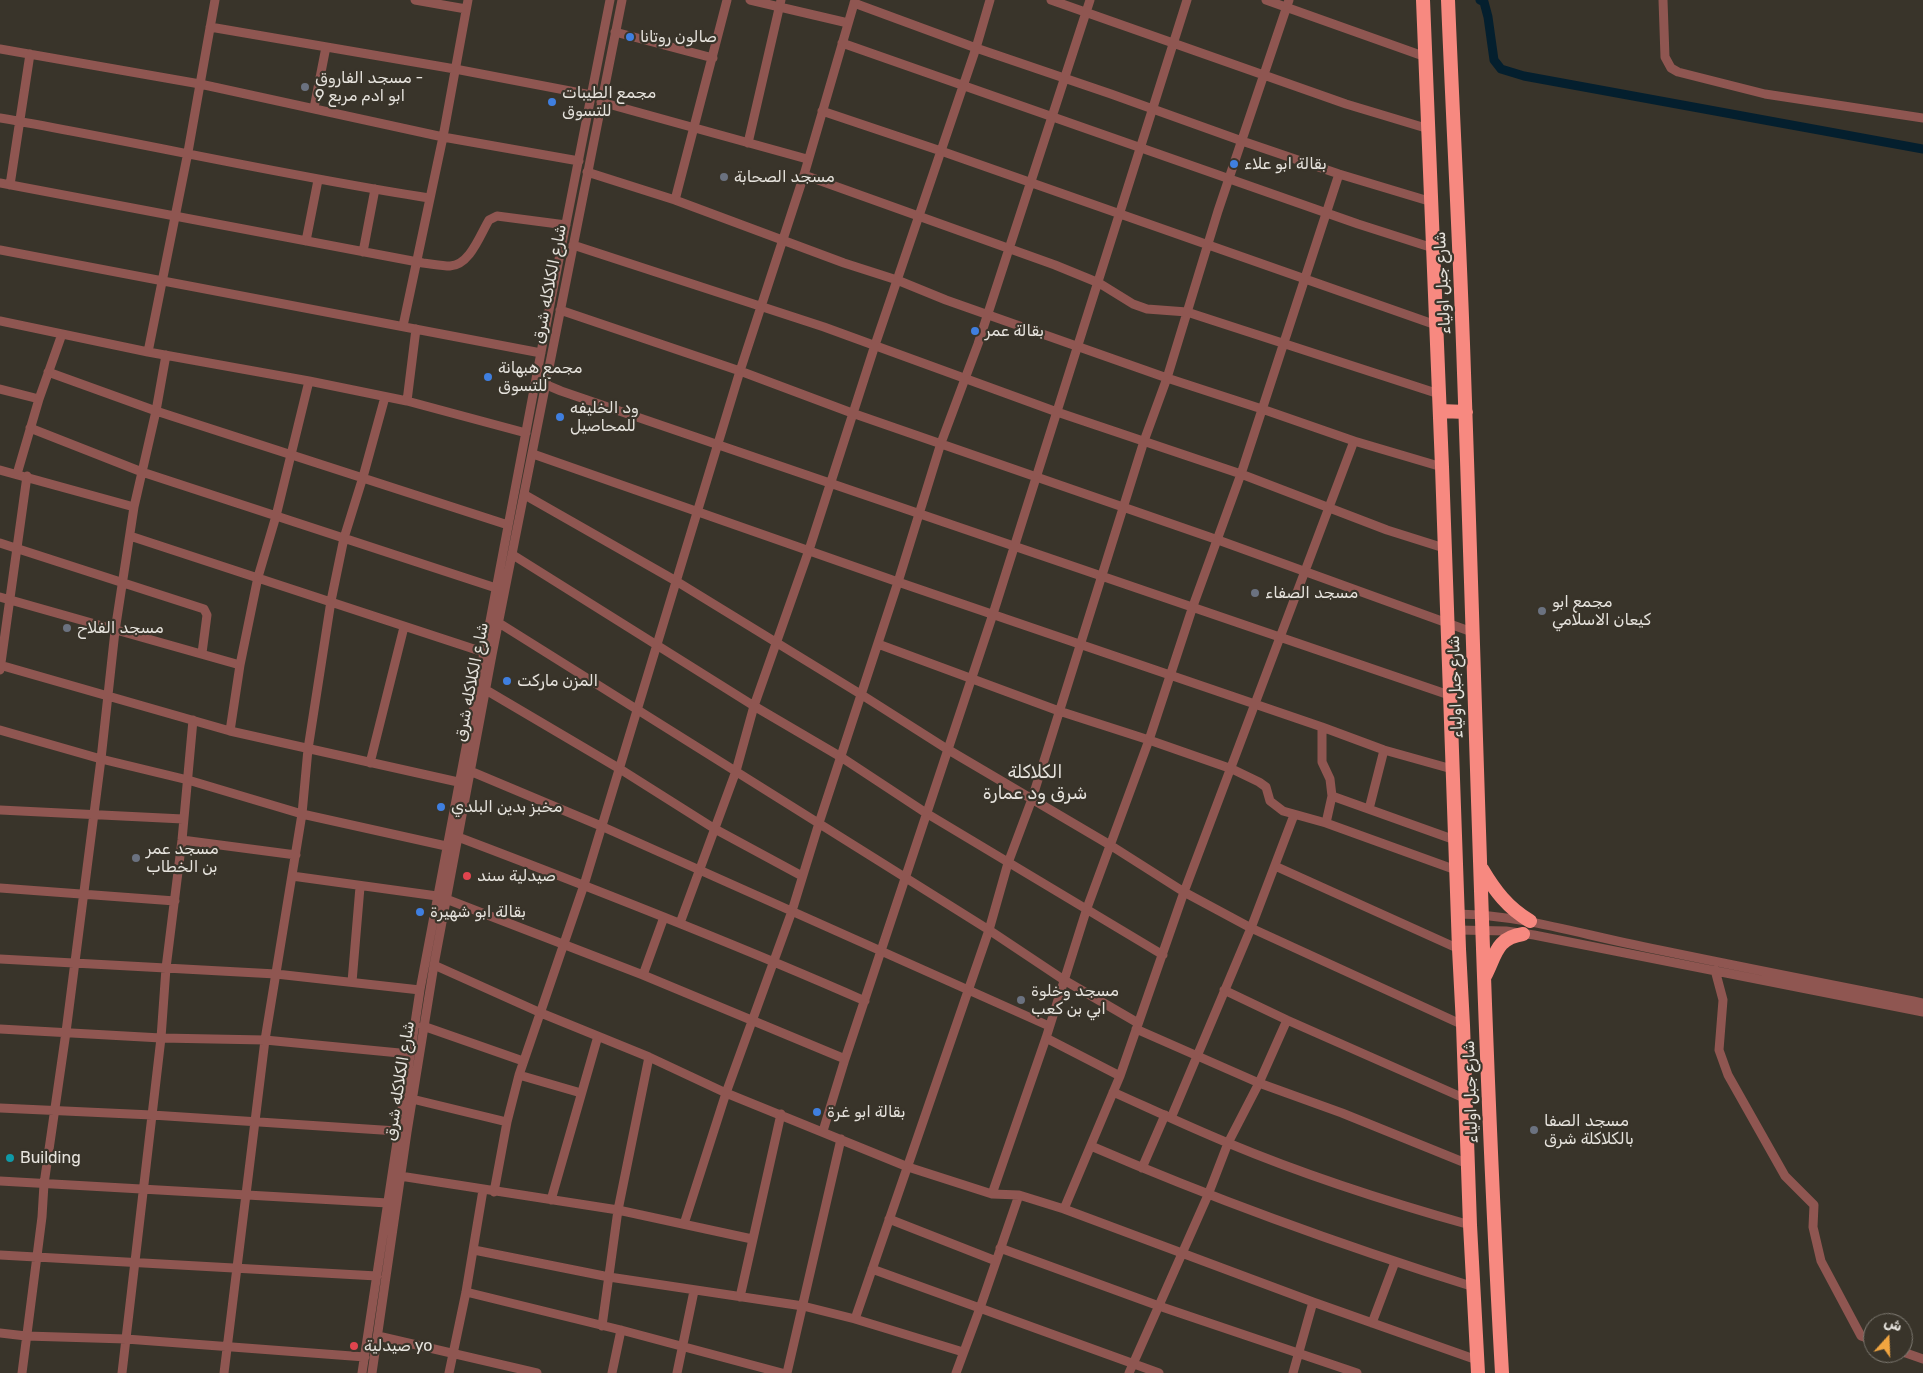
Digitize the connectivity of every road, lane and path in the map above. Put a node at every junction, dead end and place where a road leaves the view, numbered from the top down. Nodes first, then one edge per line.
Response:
1 (215, 0) edge
2 (415, 0) edge
3 (610, 0) edge
4 (622, 0) edge
5 (727, 0) edge
6 (750, 0) edge
7 (990, 0) edge
8 (1051, 0) edge
9 (1090, 0) edge
10 (1187, 0) edge
11 (1266, 0) edge
12 (1423, 0) edge
13 (1448, 0) edge
14 (1662, 0) edge
15 (854, 2) edge
16 (780, 3) edge
17 (1288, 4) edge
18 (467, 5) edge
19 (1086, 12) junction
20 (848, 23) junction
21 (210, 27) junction
22 (615, 32) junction
23 (1173, 42) junction
24 (842, 43) junction
25 (326, 47) junction
26 (976, 48) junction
27 (0, 49) edge
28 (30, 54) junction
29 (1426, 57) junction
30 (713, 58) junction
31 (455, 69) junction
32 (1264, 74) junction
33 (1066, 78) junction
34 (200, 84) junction
35 (963, 86) junction
36 (591, 95) junction
37 (601, 102) junction
38 (314, 108) junction
39 (1154, 110) junction
40 (822, 111) junction
41 (0, 118) edge
42 (1053, 118) junction
43 (1923, 118) edge
44 (19, 121) junction
45 (694, 128) junction
46 (1429, 129) junction
47 (443, 136) junction
48 (1242, 141) junction
49 (748, 143) junction
50 (1141, 149) junction
51 (941, 151) junction
52 (188, 152) junction
53 (808, 159) junction
54 (579, 161) junction
55 (588, 172) junction
56 (804, 174) junction
57 (1339, 174) junction
58 (1229, 179) junction
59 (318, 180) junction
60 (0, 183) edge
61 (1031, 183) junction
62 (10, 185) junction
63 (375, 190) junction
64 (429, 198) junction
65 (675, 200) junction
66 (1432, 202) junction
67 (1326, 213) junction
68 (1120, 215) junction
69 (174, 216) junction
70 (918, 216) junction
71 (566, 225) junction
72 (783, 240) junction
73 (306, 241) junction
74 (573, 245) junction
75 (1208, 246) junction
76 (1010, 248) junction
77 (1433, 248) junction
78 (0, 250) edge
79 (363, 252) junction
80 (415, 262) junction
81 (897, 280) junction
82 (1304, 280) junction
83 (162, 281) junction
84 (1099, 283) junction
85 (762, 306) junction
86 (560, 310) junction
87 (1187, 312) junction
88 (988, 315) junction
89 (0, 321) edge
90 (1436, 325) junction
91 (403, 326) junction
92 (416, 329) junction
93 (62, 334) junction
94 (1283, 343) junction
95 (875, 345) junction
96 (1079, 347) junction
97 (148, 352) junction
98 (541, 353) junction
99 (166, 355) junction
100 (740, 371) junction
101 (48, 372) junction
102 (966, 378) junction
103 (1167, 378) junction
104 (536, 380) junction
105 (309, 381) junction
106 (545, 384) junction
107 (0, 389) edge
108 (1439, 394) junction
109 (385, 397) junction
110 (38, 399) junction
111 (407, 401) junction
112 (1262, 409) junction
113 (156, 411) junction
114 (1440, 411) junction
115 (1057, 412) junction
116 (1466, 412) junction
117 (852, 413) junction
118 (30, 428) junction
119 (526, 433) junction
120 (1144, 441) junction
121 (1354, 441) junction
122 (719, 444) junction
123 (941, 444) junction
124 (532, 454) junction
125 (292, 455) junction
126 (1442, 467) junction
127 (0, 470) edge
128 (142, 472) junction
129 (1241, 474) junction
130 (22, 475) junction
131 (363, 477) junction
132 (1036, 478) junction
133 (832, 483) junction
134 (525, 494) junction
135 (134, 507) junction
136 (1122, 508) junction
137 (1330, 508) junction
138 (697, 512) junction
139 (920, 513) junction
140 (276, 516) junction
141 (508, 525) junction
142 (130, 536) junction
143 (344, 538) junction
144 (1218, 540) junction
145 (0, 542) edge
146 (1015, 547) junction
147 (17, 548) junction
148 (1444, 548) junction
149 (809, 550) junction
150 (513, 555) junction
151 (1304, 572) junction
152 (1102, 576) junction
153 (258, 577) junction
154 (676, 581) junction
155 (123, 582) junction
156 (898, 582) junction
157 (496, 588) junction
158 (0, 597) edge
159 (10, 600) junction
160 (331, 601) junction
161 (1193, 606) junction
162 (993, 614) junction
163 (499, 623) junction
164 (1447, 624) junction
165 (404, 626) junction
166 (114, 630) junction
167 (1472, 632) junction
168 (1280, 636) junction
169 (777, 643) junction
170 (878, 644) junction
171 (1080, 644) junction
172 (656, 645) junction
173 (483, 652) junction
174 (202, 654) junction
175 (0, 665) edge
176 (240, 665) junction
177 (0, 670) edge
178 (1171, 676) junction
179 (972, 678) junction
180 (486, 690) junction
181 (862, 695) junction
182 (1449, 695) junction
183 (108, 696) junction
184 (1256, 704) junction
185 (754, 706) junction
186 (637, 708) junction
187 (1059, 711) junction
188 (192, 720) junction
189 (1322, 727) junction
190 (0, 730) edge
191 (230, 731) junction
192 (1149, 740) junction
193 (308, 749) junction
194 (947, 750) junction
195 (1384, 750) junction
196 (841, 757) junction
197 (100, 759) junction
198 (370, 763) junction
199 (620, 769) junction
200 (1232, 769) junction
201 (1452, 769) junction
202 (470, 771) junction
203 (736, 771) junction
204 (188, 780) junction
205 (458, 782) junction
206 (1332, 796) junction
207 (1032, 799) junction
208 (1369, 809) junction
209 (0, 810) edge
210 (926, 813) junction
211 (302, 814) junction
212 (93, 815) junction
213 (1294, 815) junction
214 (183, 819) junction
215 (818, 823) junction
216 (1326, 823) junction
217 (601, 826) junction
218 (716, 829) junction
219 (458, 837) junction
220 (182, 840) junction
221 (1455, 840) junction
222 (1110, 845) junction
223 (446, 846) junction
224 (296, 855) junction
225 (1008, 863) junction
226 (1276, 866) junction
227 (1480, 867) junction
228 (1456, 870) junction
229 (700, 871) junction
230 (292, 876) junction
231 (802, 876) junction
232 (906, 878) junction
233 (584, 885) junction
234 (360, 887) junction
235 (0, 888) edge
236 (1184, 892) junction
237 (83, 894) junction
238 (442, 898) junction
239 (175, 901) junction
240 (1087, 908) junction
241 (792, 911) junction
242 (1458, 914) junction
243 (1482, 915) junction
244 (664, 917) junction
245 (1530, 921) junction
246 (680, 923) junction
247 (1251, 928) junction
248 (989, 930) junction
249 (1458, 930) junction
250 (1483, 930) junction
251 (1523, 934) junction
252 (563, 945) junction
253 (1624, 947) junction
254 (882, 950) junction
255 (1459, 950) junction
256 (1163, 955) junction
257 (0, 960) edge
258 (775, 961) junction
259 (73, 962) junction
260 (434, 965) junction
261 (166, 968) junction
262 (1715, 970) junction
263 (276, 974) junction
264 (644, 976) junction
265 (1484, 979) junction
266 (1064, 980) junction
267 (352, 982) junction
268 (420, 990) junction
269 (969, 990) junction
270 (1224, 990) junction
271 (865, 1001) junction
272 (1923, 1003) edge
273 (1923, 1012) edge
274 (542, 1013) junction
275 (754, 1020) junction
276 (1287, 1020) junction
277 (423, 1026) junction
278 (1049, 1026) junction
279 (1137, 1026) junction
280 (1464, 1026) junction
281 (0, 1029) edge
282 (66, 1032) junction
283 (598, 1036) junction
284 (161, 1038) junction
285 (1046, 1038) junction
286 (265, 1040) junction
287 (410, 1054) junction
288 (1196, 1056) junction
289 (649, 1057) junction
290 (845, 1059) junction
291 (523, 1061) junction
292 (519, 1075) junction
293 (1120, 1076) junction
294 (1259, 1083) junction
295 (1113, 1092) junction
296 (581, 1093) junction
297 (726, 1093) junction
298 (412, 1099) junction
299 (1466, 1099) junction
300 (0, 1108) edge
301 (55, 1110) junction
302 (781, 1114) junction
303 (152, 1115) junction
304 (1168, 1116) junction
305 (254, 1121) junction
306 (507, 1122) junction
307 (397, 1131) junction
308 (823, 1131) junction
309 (841, 1139) junction
310 (1228, 1143) junction
311 (1091, 1146) junction
312 (1468, 1164) junction
313 (908, 1167) junction
314 (1142, 1168) junction
315 (400, 1176) junction
316 (0, 1181) edge
317 (44, 1184) junction
318 (144, 1189) junction
319 (483, 1190) junction
320 (494, 1192) junction
321 (992, 1194) junction
322 (246, 1195) junction
323 (1019, 1195) junction
324 (1208, 1195) junction
325 (551, 1200) junction
326 (388, 1203) junction
327 (1064, 1209) junction
328 (618, 1210) junction
329 (890, 1219) junction
330 (684, 1224) junction
331 (1470, 1225) junction
332 (752, 1238) junction
333 (1000, 1248) junction
334 (474, 1250) junction
335 (1183, 1252) junction
336 (0, 1255) edge
337 (36, 1256) junction
338 (996, 1261) junction
339 (1395, 1262) junction
340 (134, 1264) junction
341 (236, 1268) junction
342 (872, 1269) junction
343 (377, 1276) junction
344 (609, 1277) junction
345 (1474, 1286) junction
346 (694, 1291) junction
347 (466, 1292) junction
348 (740, 1297) junction
349 (1314, 1302) junction
350 (803, 1306) junction
351 (1159, 1306) junction
352 (980, 1308) junction
353 (855, 1319) junction
354 (1372, 1323) junction
355 (602, 1326) junction
356 (621, 1330) junction
357 (0, 1333) edge
358 (26, 1336) junction
359 (378, 1336) junction
360 (1863, 1337) edge
361 (126, 1339) junction
362 (226, 1347) junction
363 (682, 1347) junction
364 (963, 1352) junction
365 (453, 1353) junction
366 (1300, 1353) junction
367 (365, 1357) junction
368 (1477, 1366) edge
369 (1131, 1369) edge
370 (514, 1370) edge
371 (958, 1372) edge
372 (22, 1373) edge
373 (122, 1373) edge
374 (224, 1373) edge
375 (362, 1373) edge
376 (372, 1373) edge
377 (449, 1373) edge
378 (537, 1373) edge
379 (612, 1373) edge
380 (677, 1373) edge
381 (782, 1373) edge
382 (787, 1373) edge
383 (1159, 1373) edge
384 (1293, 1373) edge
385 (1357, 1373) edge
386 (1502, 1373) edge

1 - 21 street
2 - 18 street
3 - 36 street, شارع الكلاكله شرق
4 - 22 street, شارع الكلاكله شرق
5 - 30 street
6 - 16 street
7 - 26 street
8 - 19 street
9 - 19 street
10 - 23 street
11 - 17 street
12 - 29 highway, شارع جبل اولياء
13 - 116 highway, شارع جبل اولياء
14 - 43 street
15 - 20 street
15 - 26 street
16 - 20 street
16 - 49 street
17 - 29 street
17 - 32 street
18 - 31 street
19 - 23 street
19 - 33 street
20 - 24 street
21 - 25 street
21 - 34 street
22 - 30 street
22 - 37 street, شارع الكلاكله شرق
23 - 32 street
23 - 39 street
24 - 35 street
24 - 40 street
25 - 31 street
25 - 38 street
26 - 33 street
26 - 35 street
27 - 28 street
28 - 34 street
28 - 44 street
29 - 46 highway, شارع جبل اولياء
30 - 45 street
31 - 36 street
31 - 47 street
32 - 46 street
32 - 48 street
33 - 39 street
33 - 42 street
34 - 38 street
34 - 52 street
35 - 42 street
35 - 51 street
36 - 54 street, شارع الكلاكله شرق
37 - 45 street
37 - 55 street, شارع الكلاكله شرق
38 - 47 street
39 - 48 street
39 - 50 street
40 - 51 street
40 - 53 street
41 - 44 street
42 - 50 street
42 - 61 street
44 - 52 street
44 - 62 street
45 - 49 street
45 - 65 street
46 - 66 highway, شارع جبل اولياء
47 - 54 street
47 - 64 street
48 - 57 street
48 - 58 street
49 - 53 street
50 - 58 street
50 - 68 street
51 - 61 street
51 - 70 street
52 - 59 street
52 - 69 street
53 - 56 street
54 - 71 street, شارع الكلاكله شرق
55 - 65 street
55 - 74 street, شارع الكلاكله شرق
56 - 70 street
56 - 72 street
57 - 66 street
57 - 67 street
58 - 67 street
58 - 75 street
59 - 63 street
59 - 73 street
60 - 62 street
61 - 68 street
61 - 76 street
62 - 69 street
63 - 64 street
63 - 79 street
64 - 80 street
65 - 72 street
66 - 77 highway, شارع جبل اولياء
67 - 77 street
67 - 82 street
68 - 75 street
68 - 84 street
69 - 73 street
69 - 83 street
70 - 76 street
70 - 81 street
71 - 80 street
71 - 98 street, شارع الكلاكله شرق
72 - 81 street
72 - 85 street
73 - 79 street
74 - 85 street
74 - 86 street, شارع الكلاكله شرق
75 - 82 street
75 - 87 street
76 - 84 street
76 - 88 street
77 - 90 highway, شارع جبل اولياء
78 - 83 street
79 - 80 street
80 - 91 street
81 - 88 street
81 - 95 street
82 - 90 street
82 - 94 street
83 - 91 street
83 - 97 street
84 - 87 street
84 - 96 street
85 - 95 street
85 - 100 street
86 - 100 street
86 - 106 street, شارع الكلاكله شرق
87 - 94 street
87 - 103 street
88 - 96 street
88 - 102 street
89 - 93 street
90 - 108 highway, شارع جبل اولياء
91 - 92 street
92 - 98 street
92 - 111 street
93 - 97 street
93 - 101 street
94 - 108 street
94 - 112 street
95 - 102 street
95 - 117 street
96 - 103 street
96 - 115 street
97 - 99 street
98 - 104 street, شارع الكلاكله شرق
99 - 105 street
99 - 113 street
100 - 117 street
100 - 122 street
101 - 110 street
101 - 113 street
102 - 115 street
102 - 123 street
103 - 112 street
103 - 120 street
104 - 106 street
104 - 119 street, شارع الكلاكله شرق
105 - 109 street
105 - 125 street
106 - 122 street
106 - 124 street, شارع الكلاكله شرق
107 - 110 street
108 - 114 highway, شارع جبل اولياء
109 - 111 street
109 - 131 street
110 - 118 street
111 - 119 street
112 - 121 street
112 - 129 street
113 - 125 street
113 - 128 street
114 - 116 highway
114 - 126 highway, شارع جبل اولياء
115 - 120 street
115 - 132 street
116 - 167 highway, شارع جبل اولياء
117 - 123 street
117 - 133 street
118 - 128 street
118 - 130 street
119 - 141 street, شارع الكلاكله شرق
120 - 129 street
120 - 136 street
121 - 126 street
121 - 137 street
122 - 133 street
122 - 138 street
123 - 132 street
123 - 139 street
124 - 134 street, شارع الكلاكله شرق
124 - 138 street
125 - 131 street
125 - 140 street
126 - 148 highway, شارع جبل اولياء
127 - 130 street
128 - 135 street
128 - 140 street
129 - 137 street
129 - 144 street
130 - 135 street
130 - 147 street
131 - 141 street
131 - 143 street
132 - 136 street
132 - 146 street
133 - 139 street
133 - 149 street
134 - 150 street, شارع الكلاكله شرق
134 - 154 street
135 - 142 street
136 - 144 street
136 - 152 street
137 - 148 street
137 - 151 street
138 - 149 street
138 - 154 street
139 - 146 street
139 - 156 street
140 - 143 street
140 - 153 street
141 - 157 street, شارع الكلاكله شرق
142 - 153 street
142 - 155 street
143 - 157 street
143 - 160 street
144 - 151 street
144 - 161 street
145 - 147 street
146 - 152 street
146 - 162 street
147 - 155 street
147 - 159 street
148 - 164 highway, شارع جبل اولياء
149 - 156 street
149 - 169 street
150 - 163 street, شارع الكلاكله شرق
150 - 172 street
151 - 164 street
151 - 168 street
152 - 161 street
152 - 171 street
153 - 160 street
153 - 176 street
154 - 169 street
154 - 172 street
155 - 166 street
155 - 174 street
156 - 162 street
156 - 170 street
157 - 173 street, شارع الكلاكله شرق
158 - 159 street
159 - 166 street
159 - 175 street
160 - 165 street
160 - 193 street
161 - 168 street
161 - 178 street
162 - 171 street
162 - 179 street
163 - 180 street, شارع الكلاكله شرق
163 - 186 street
164 - 167 street
164 - 182 highway, شارع جبل اولياء
165 - 173 street
165 - 198 street
166 - 174 street
166 - 183 street
167 - 227 highway, شارع جبل اولياء
168 - 182 street
168 - 184 street
169 - 181 street
169 - 185 street
170 - 179 street
170 - 181 street
171 - 178 street
171 - 187 street
172 - 185 street
172 - 186 street
173 - 205 street, شارع الكلاكله شرق
174 - 176 street
175 - 177 street
175 - 183 street
176 - 191 street
178 - 184 street
178 - 192 street
179 - 187 street
179 - 194 street
180 - 199 street
180 - 202 street, شارع الكلاكله شرق
181 - 194 street
181 - 196 street
182 - 201 highway, شارع جبل اولياء
183 - 188 street
183 - 197 street
184 - 189 street
184 - 200 street
185 - 196 street
185 - 203 street
186 - 199 street
186 - 203 street
187 - 192 street
187 - 207 street
188 - 191 street
188 - 204 street
189 - 195 street
189 - 206 street
190 - 197 street
191 - 193 street
192 - 200 street
192 - 222 street
193 - 198 street
193 - 211 street
194 - 207 street
194 - 210 street
195 - 201 street
195 - 208 street
196 - 210 street
196 - 215 street
197 - 204 street
197 - 212 street
198 - 205 street
199 - 217 street
199 - 218 street
200 - 213 street
200 - 236 street
201 - 221 highway, شارع جبل اولياء
202 - 217 street
202 - 219 street, شارع الكلاكله شرق
203 - 215 street
203 - 218 street
204 - 211 street
204 - 214 street
205 - 223 street, شارع الكلاكله شرق
206 - 208 street
206 - 216 street
207 - 222 street
207 - 225 street
208 - 221 street
209 - 212 street
210 - 225 street
210 - 232 street
211 - 223 street
211 - 224 street
212 - 214 street
212 - 237 street
213 - 216 street
213 - 226 street
214 - 220 street
215 - 231 street
215 - 232 street
216 - 228 street
217 - 229 street
217 - 233 street
218 - 229 street
218 - 231 street
219 - 233 street
219 - 238 street, شارع الكلاكله شرق
220 - 224 street
220 - 239 street
221 - 228 highway, شارع جبل اولياء
222 - 236 street
222 - 240 street
223 - 238 street, شارع الكلاكله شرق
224 - 230 street
225 - 240 street
225 - 248 street
226 - 247 street
226 - 255 street
227 - 243 highway, شارع جبل اولياء
227 - 245 highway
228 - 242 highway, شارع جبل اولياء
229 - 241 street
229 - 246 street
230 - 234 street
230 - 263 street
231 - 241 street
232 - 248 street
232 - 254 street
233 - 244 street
233 - 252 street
234 - 238 street
234 - 267 street
235 - 237 street
236 - 247 street
236 - 256 street
237 - 239 street
237 - 259 street
238 - 252 street
238 - 260 street, شارع الكلاكله شرق
238 - 268 street, شارع الكلاكله شرق
239 - 261 street
240 - 256 street
240 - 266 street
241 - 254 street
241 - 258 street
242 - 243 street
242 - 249 highway, شارع جبل اولياء
243 - 245 street
243 - 250 highway, شارع جبل اولياء
244 - 246 street
244 - 264 street
245 - 253 street
246 - 258 street
247 - 270 street
247 - 280 street
248 - 266 street
248 - 269 street
249 - 250 street
249 - 255 highway, شارع جبل اولياء
250 - 251 street
250 - 265 highway, شارع جبل اولياء
251 - 253 street
251 - 265 highway
252 - 264 street
252 - 274 street
253 - 262 street
253 - 272 street
254 - 269 street
254 - 271 street
255 - 280 highway, شارع جبل اولياء
256 - 279 street
257 - 259 street
258 - 271 street
258 - 275 street
259 - 261 street
259 - 282 street
260 - 274 street
260 - 277 street, شارع الكلاكله شرق
261 - 263 street
261 - 284 street
262 - 273 street
262 - 360 street
263 - 267 street
263 - 286 street
264 - 275 street
265 - 386 highway, شارع جبل اولياء
266 - 278 street
266 - 279 street
267 - 268 street
268 - 287 street, شارع الكلاكله شرق
269 - 278 street
269 - 313 street
270 - 276 street
270 - 288 street
271 - 290 street
274 - 283 street
274 - 291 street
275 - 290 street
275 - 297 street
276 - 294 street
276 - 299 street
277 - 291 street
277 - 298 street, شارع الكلاكله شرق
278 - 285 street
279 - 288 street
279 - 293 street
280 - 299 highway, شارع جبل اولياء
281 - 282 street
282 - 284 street
282 - 301 street
283 - 289 street
283 - 296 street
284 - 286 street
284 - 303 street
285 - 293 street
285 - 321 street
286 - 287 street
286 - 305 street
287 - 307 street, شارع الكلاكله شرق
288 - 294 street
288 - 304 street
289 - 297 street
289 - 328 street
290 - 308 street
291 - 292 street
292 - 296 street
292 - 306 street
293 - 295 street
294 - 310 street
294 - 312 street
295 - 304 street
295 - 311 street
296 - 325 street
297 - 302 street
297 - 330 street
298 - 306 street
298 - 315 street, شارع الكلاكله شرق
299 - 312 highway, شارع جبل اولياء
300 - 301 street
301 - 303 street
301 - 317 street
302 - 308 street
302 - 332 street
303 - 305 street
303 - 318 street
304 - 310 street
304 - 314 street
305 - 307 street
305 - 322 street
306 - 320 street
307 - 326 street, شارع الكلاكله شرق
308 - 309 street
309 - 313 street
309 - 350 street
310 - 324 street
310 - 331 street
311 - 314 street
311 - 327 street
312 - 331 highway, شارع جبل اولياء
313 - 321 street
313 - 329 street
314 - 324 street
315 - 319 street
315 - 359 street, شارع الكلاكله شرق
316 - 317 street
317 - 318 street
317 - 337 street
318 - 322 street
318 - 340 street
319 - 320 street
319 - 334 street
320 - 325 street
321 - 323 street
322 - 326 street
322 - 341 street
323 - 327 street
323 - 333 street
324 - 335 street
324 - 339 street
325 - 328 street
326 - 343 street, شارع الكلاكله شرق
327 - 335 street
328 - 330 street
328 - 344 street
329 - 338 street
329 - 342 street
330 - 332 street
331 - 345 highway, شارع جبل اولياء
332 - 348 street
333 - 338 street
333 - 351 street
334 - 344 street
334 - 347 street
335 - 349 street
335 - 351 street
336 - 337 street
337 - 340 street
337 - 358 street
338 - 352 street
339 - 345 street
339 - 354 street
340 - 341 street
340 - 361 street
341 - 343 street
341 - 362 street
342 - 352 street
342 - 353 street
343 - 367 street, شارع الكلاكله شرق
344 - 346 street
344 - 355 street
345 - 368 highway, شارع جبل اولياء
346 - 348 street
346 - 363 street
347 - 355 street
347 - 365 street
348 - 350 street
349 - 354 street
349 - 366 street
350 - 353 street
350 - 382 street
351 - 366 street
351 - 369 street
352 - 364 street
352 - 369 street
353 - 364 street
354 - 368 street
355 - 356 street
356 - 363 street
356 - 379 street
357 - 358 street
358 - 361 street
358 - 372 street
359 - 365 street
359 - 376 street, شارع الكلاكله شرق
361 - 362 street
361 - 373 street
362 - 367 street
362 - 374 street
363 - 380 street
363 - 381 street
364 - 371 street
365 - 370 street
365 - 377 street
366 - 384 street
366 - 385 street
367 - 375 street, شارع الكلاكله شرق
369 - 383 street
370 - 378 street

